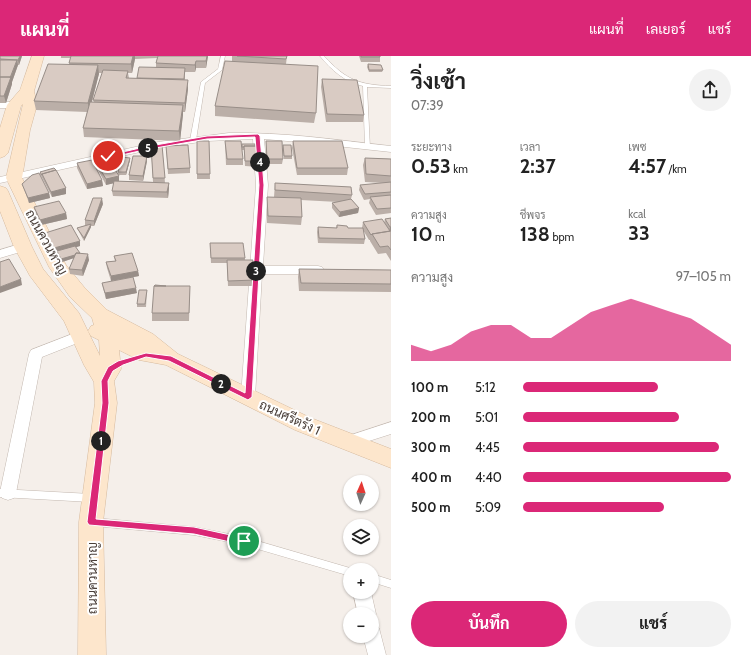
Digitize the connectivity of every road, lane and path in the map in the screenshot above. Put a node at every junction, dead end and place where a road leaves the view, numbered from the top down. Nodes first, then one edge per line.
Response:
1 (38, 56) edge
2 (223, 56) edge
3 (322, 56) edge
4 (365, 86) junction
5 (391, 86) edge
6 (27, 91) junction
7 (7, 105) edge
8 (258, 136) junction
9 (193, 140) junction
10 (368, 147) junction
11 (391, 149) edge
12 (0, 153) edge
13 (7, 179) edge
14 (0, 191) edge
15 (23, 247) junction
16 (0, 254) edge
17 (256, 270) junction
18 (332, 271) edge
19 (100, 315) junction
20 (72, 318) junction
21 (80, 336) junction
22 (108, 336) junction
23 (146, 355) junction
24 (171, 359) junction
25 (108, 375) junction
26 (248, 397) junction
27 (391, 428) edge
28 (348, 442) junction
29 (391, 460) edge
30 (4, 493) edge
31 (93, 498) junction
32 (91, 522) junction
33 (343, 570) edge
34 (379, 580) edge
35 (391, 584) edge
36 (374, 643) edge
37 (92, 655) edge
38 (377, 655) edge

1 - 6 main road
2 - 9 lane
3 - 4 lane
4 - 5 lane
4 - 10 lane
6 - 7 main road
6 - 13 main road
7 - 12 main road
8 - 9 street
8 - 10 street
8 - 17 street
9 - 13 street
10 - 11 street
13 - 19 main road, ถนนควนหาญ
14 - 15 main road, ถนนควนหาญ
15 - 16 street
15 - 20 main road, ถนนควนหาญ
17 - 18 street
17 - 26 street
19 - 22 main road, ถนนควนหาญ
19 - 24 main road, ถนนศรีตรัง 1
20 - 21 main road, ถนนควนหาญ
20 - 22 main road, ถนนศรีตรัง 1
21 - 25 main road, ถนนควนหาญ
21 - 30 street
22 - 23 main road, ถนนศรีตรัง 1
22 - 25 main road, ถนนควนหาญ
23 - 24 main road, ถนนศรีตรัง 1
23 - 25 main road
24 - 26 main road, ถนนศรีตรัง 1
25 - 31 main road, ถนนควนหาญ
26 - 28 main road, ถนนศรีตรัง 1
27 - 28 street
28 - 29 main road, ถนนศรีตรัง 1
30 - 31 lane
31 - 32 main road, ถนนควนหาญ
32 - 33 lane
32 - 37 main road, ถนนควนหาญ
34 - 35 lane
36 - 38 street

